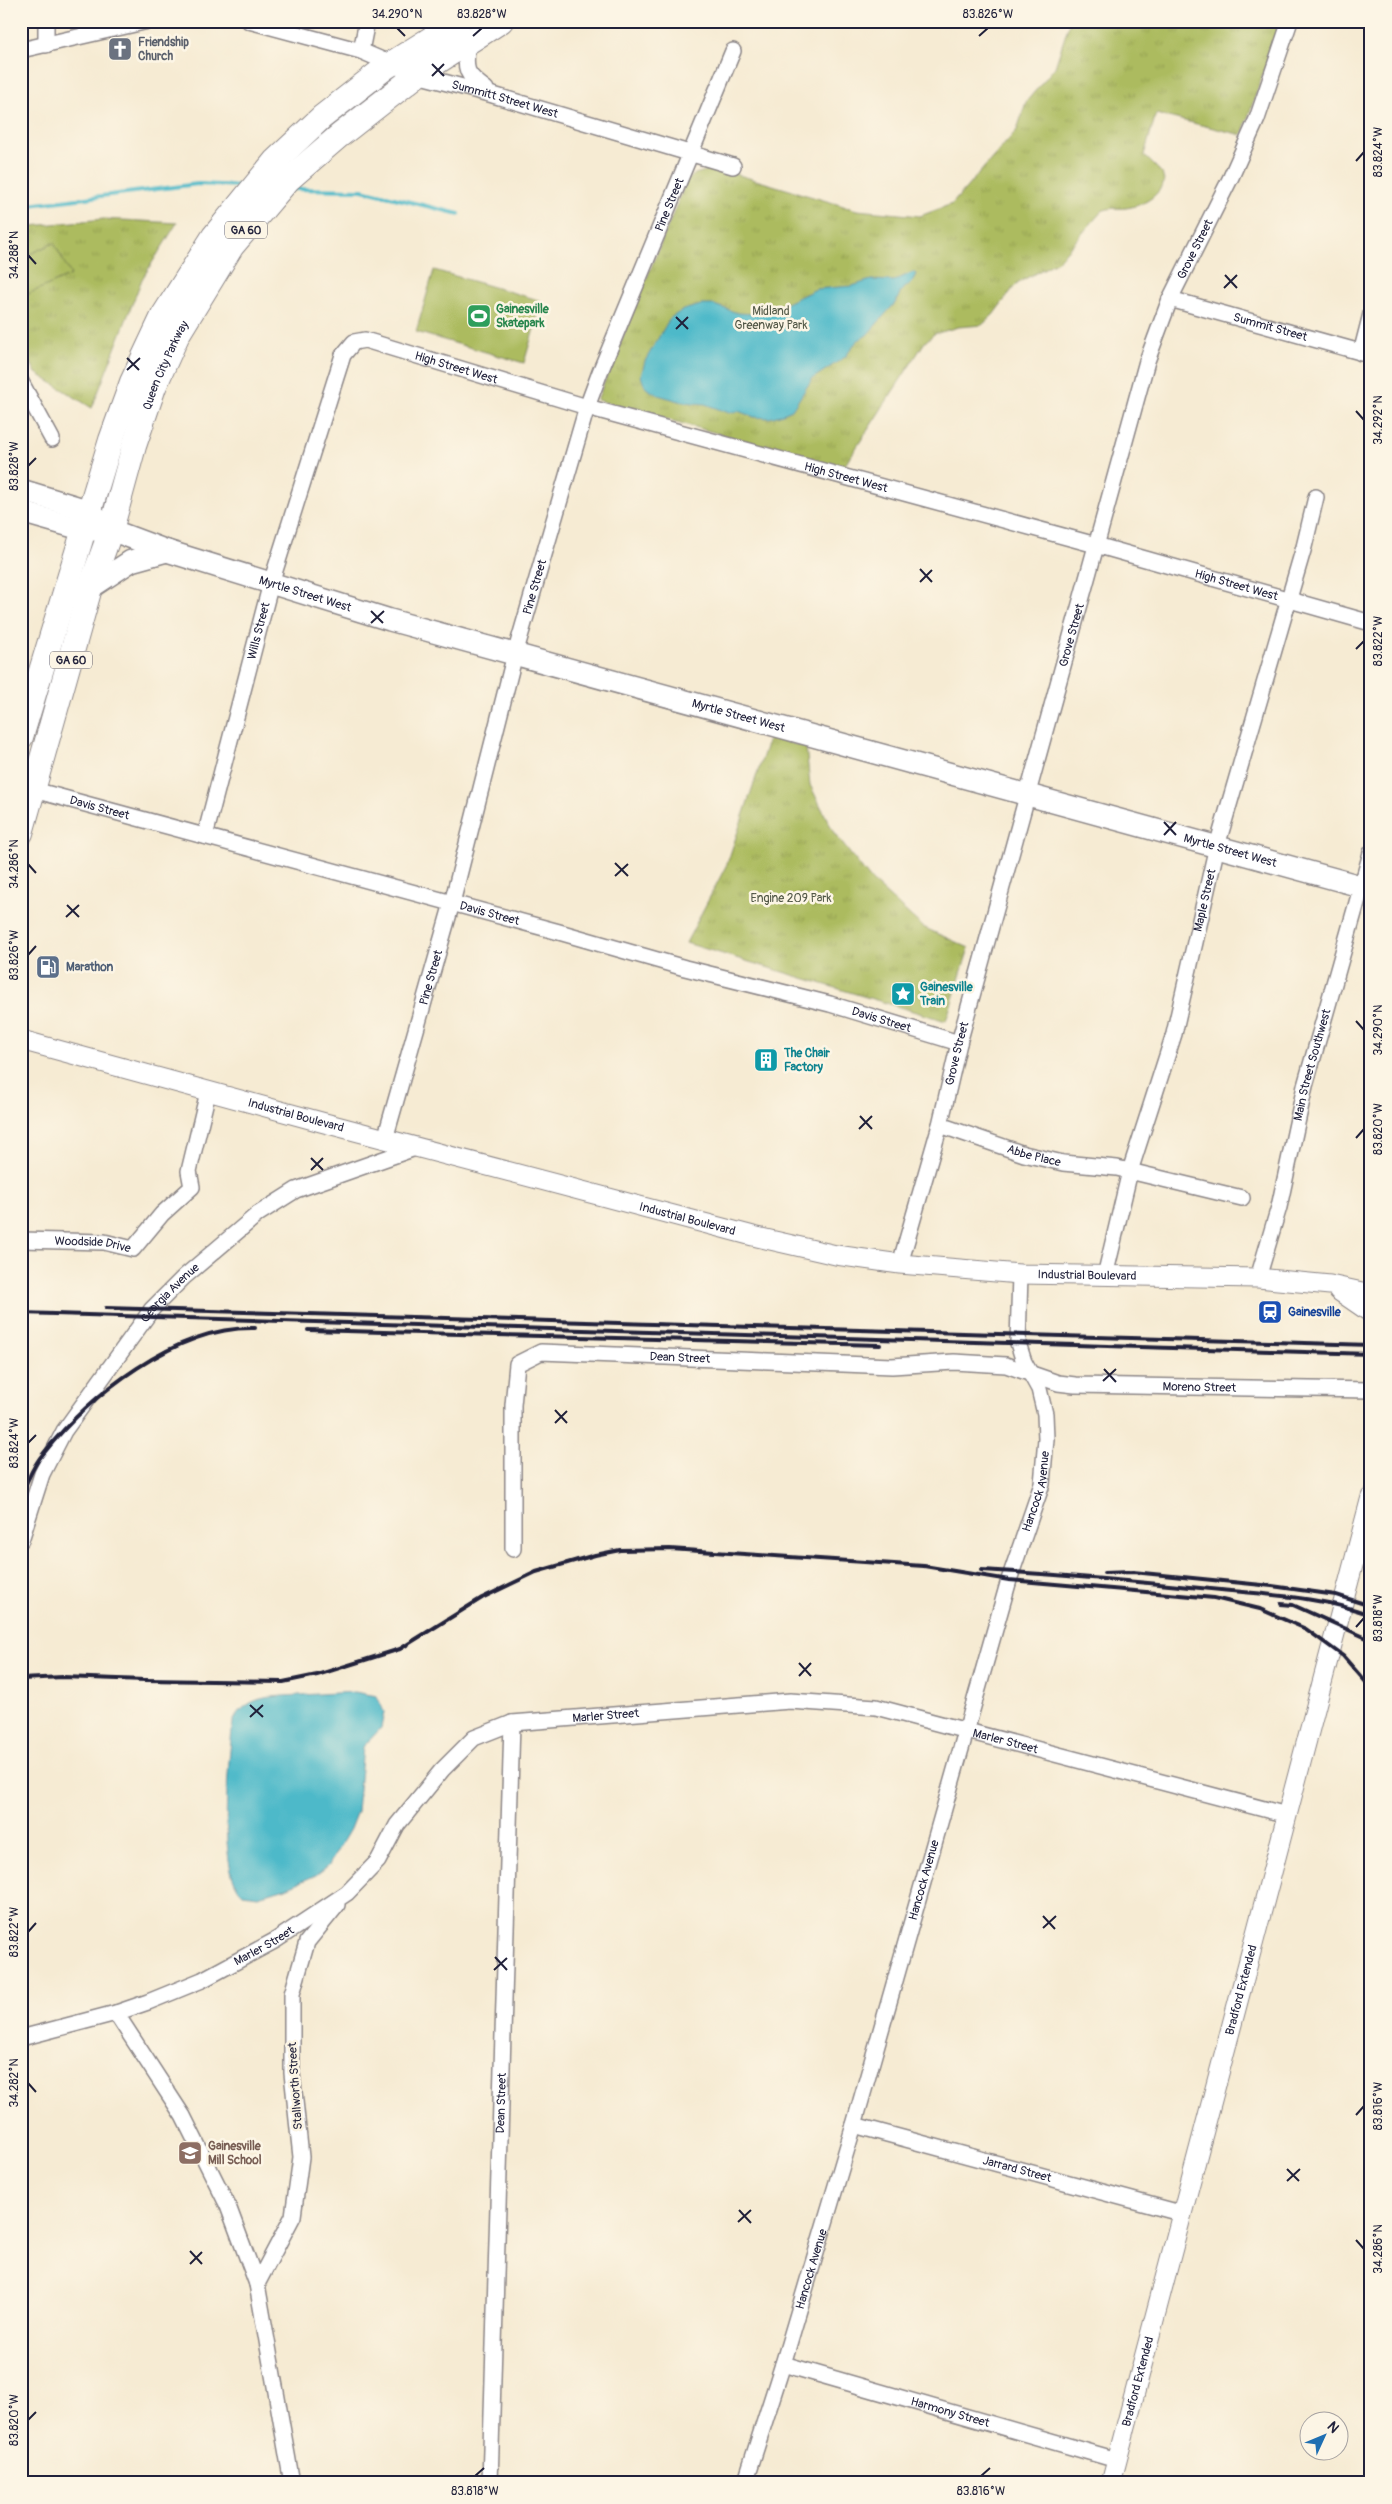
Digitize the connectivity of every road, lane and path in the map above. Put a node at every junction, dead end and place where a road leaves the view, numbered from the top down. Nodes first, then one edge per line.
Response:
1 (46, 21) edge
2 (148, 21) edge
3 (249, 21) edge
4 (368, 21) edge
5 (459, 21) edge
6 (501, 21) edge
7 (1290, 21) edge
8 (46, 45) junction
9 (467, 45) junction
10 (21, 50) edge
11 (360, 51) junction
12 (733, 51) dead end
13 (390, 65) junction
14 (417, 75) junction
15 (493, 95) junction
16 (690, 152) junction
17 (733, 166) dead end
18 (1170, 299) junction
19 (1371, 314) edge
20 (1366, 354) edge
21 (339, 370) joint
22 (21, 382) edge
23 (587, 407) junction
24 (52, 439) dead end
25 (21, 490) edge
26 (1316, 497) dead end
27 (21, 512) edge
28 (87, 520) junction
29 (111, 530) junction
30 (1096, 545) junction
31 (168, 551) junction
32 (271, 582) junction
33 (90, 588) junction
34 (1287, 600) junction
35 (1371, 623) edge
36 (515, 654) junction
37 (21, 737) edge
38 (28, 789) edge
39 (1028, 796) junction
40 (21, 833) edge
41 (205, 836) junction
42 (1217, 846) junction
43 (1371, 853) edge
44 (1366, 888) edge
45 (452, 903) junction
46 (21, 1040) edge
47 (959, 1043) junction
48 (208, 1092) junction
49 (940, 1125) junction
50 (385, 1139) junction
51 (418, 1147) junction
52 (1130, 1171) junction
53 (1242, 1198) dead end
54 (21, 1240) edge
55 (900, 1264) junction
56 (1020, 1274) junction
57 (1105, 1276) junction
58 (1258, 1278) junction
59 (1330, 1285) junction
60 (1371, 1294) edge
61 (1371, 1313) edge
62 (1029, 1372) junction
63 (1371, 1390) edge
64 (1371, 1497) edge
65 (1367, 1525) edge
66 (21, 1540) edge
67 (513, 1549) dead end
68 (512, 1723) junction
69 (969, 1729) junction
70 (1287, 1815) junction
71 (347, 1893) junction
72 (116, 2013) junction
73 (21, 2038) edge
74 (854, 2125) junction
75 (1180, 2213) junction
76 (257, 2284) junction
77 (783, 2364) junction
78 (1117, 2460) junction
79 (292, 2483) edge
80 (490, 2483) edge
81 (745, 2483) edge
82 (1111, 2483) edge

1 - 8 street
2 - 8 street
3 - 11 street, Summitt Street West
4 - 11 street
5 - 13 main road, Queen City Parkway / GA 60
6 - 9 main road, Queen City Parkway / GA 60
7 - 18 street, Grove Street
8 - 10 street
9 - 14 main road, Queen City Parkway / GA 60
9 - 15 street
11 - 13 street, Summitt Street West
12 - 16 street, Pine Street
13 - 14 street, Summitt Street West
13 - 28 main road, Queen City Parkway / GA 60
14 - 15 street, Summitt Street West
14 - 29 main road, Queen City Parkway / GA 60
15 - 16 street, Summitt Street West
16 - 17 street, Summitt Street West
16 - 23 street, Pine Street
18 - 20 street, Summit Street
18 - 30 street, Grove Street
19 - 20 street
21 - 23 street, High Street West
21 - 32 street, Wills Street
22 - 24 street
23 - 30 street, High Street West
23 - 36 street, Pine Street
25 - 28 main road
26 - 34 street, Maple Street
27 - 28 main road
28 - 29 main road
28 - 37 main road, Queen City Parkway / GA 60
29 - 31 main road, Myrtle Street West
29 - 33 main road, Queen City Parkway / GA 60
30 - 34 street, High Street West
30 - 39 street, Grove Street
31 - 32 main road, Myrtle Street West
31 - 33 main road
32 - 36 main road, Myrtle Street West
32 - 41 street, Wills Street
33 - 38 main road, Queen City Parkway / GA 60
34 - 35 street, High Street West
34 - 42 street, Maple Street
36 - 39 main road, Myrtle Street West
36 - 45 street, Pine Street
38 - 40 main road, Queen City Parkway / GA 60
38 - 41 street, Davis Street
39 - 42 main road, Myrtle Street West
39 - 47 street, Grove Street
41 - 45 street, Davis Street
42 - 44 main road, Myrtle Street West
42 - 52 street, Maple Street
43 - 44 street, Main Street Southwest
44 - 58 street, Main Street Southwest
45 - 47 street, Davis Street
45 - 50 street, Pine Street
46 - 48 street, Industrial Boulevard
47 - 49 street, Grove Street
48 - 50 street, Industrial Boulevard
48 - 54 street, Woodside Drive
49 - 52 street, Abbe Place
49 - 55 street, Grove Street
50 - 51 street, Industrial Boulevard
51 - 55 street, Industrial Boulevard
51 - 66 street, Georgia Avenue
52 - 53 street, Abbe Place
52 - 57 street, Maple Street
55 - 56 street, Industrial Boulevard
56 - 57 street, Industrial Boulevard
56 - 62 street, Hancock Avenue
57 - 58 street, Industrial Boulevard
58 - 59 street, Industrial Boulevard
59 - 60 street, Industrial Boulevard
59 - 61 street
62 - 63 street, Moreno Street
62 - 67 street, Dean Street
62 - 69 street, Hancock Avenue
64 - 65 street, Bradford Extended
65 - 70 street, Bradford Extended
68 - 69 street, Marler Street
68 - 71 street, Marler Street
68 - 80 street, Dean Street
69 - 70 street, Marler Street
69 - 74 street, Hancock Avenue
70 - 75 street, Bradford Extended
71 - 72 street, Marler Street
71 - 76 street, Stallworth Street
72 - 73 street, Marler Street
72 - 76 street
74 - 75 street, Jarrard Street
74 - 77 street, Hancock Avenue
75 - 78 street, Bradford Extended
76 - 79 street
77 - 78 street, Harmony Street
77 - 81 street, Hancock Avenue
78 - 82 street, Bradford Extended

